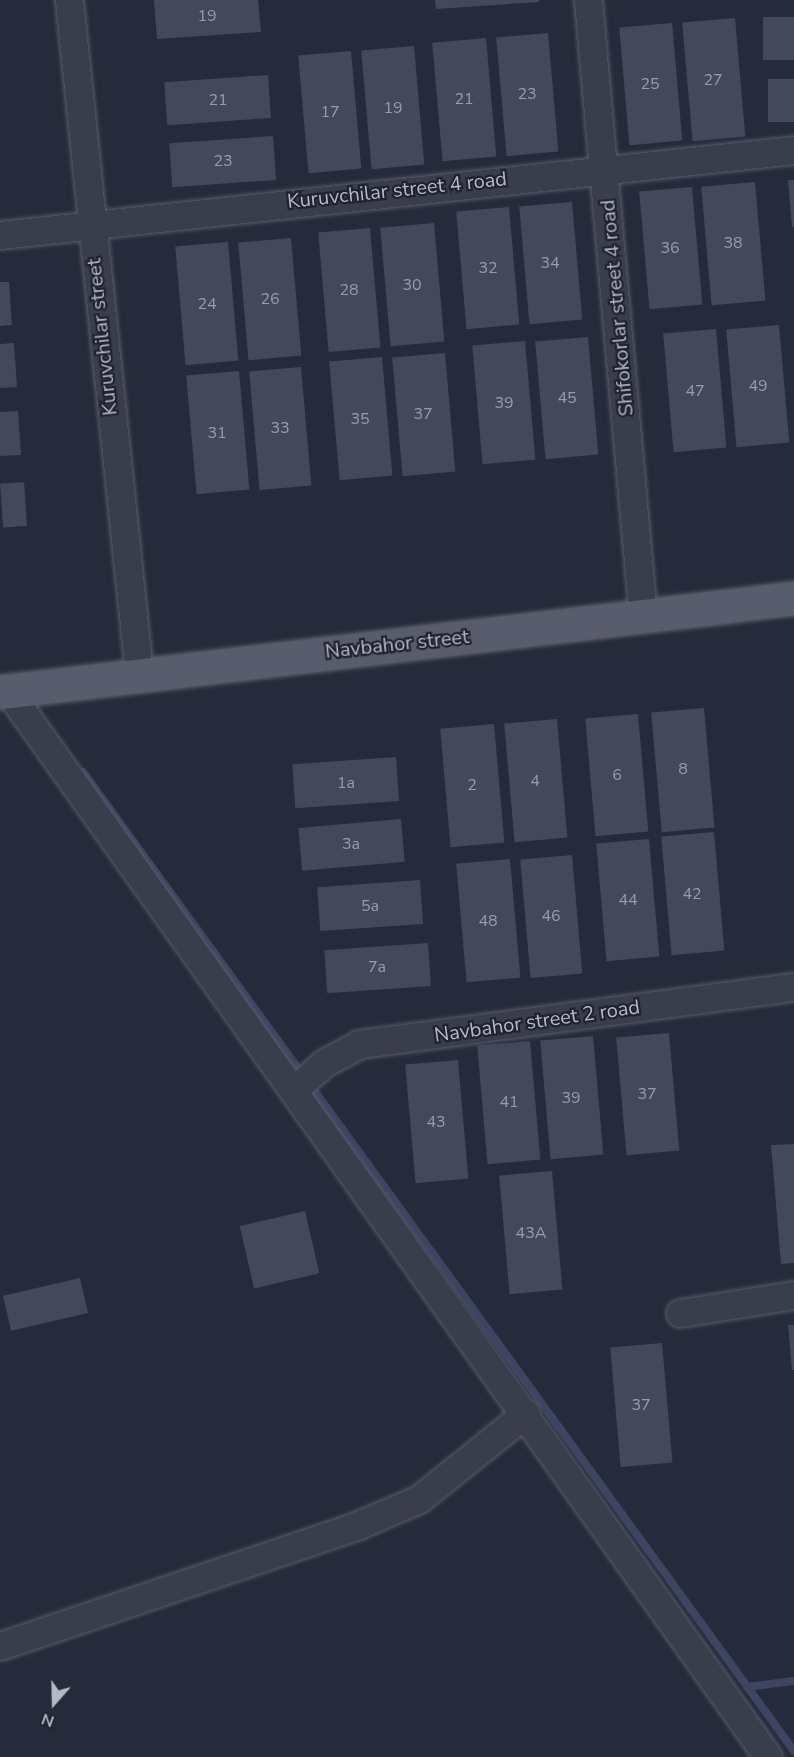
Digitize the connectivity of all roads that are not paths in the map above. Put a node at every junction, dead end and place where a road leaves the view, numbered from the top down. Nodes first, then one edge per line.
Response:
1 (69, 0) edge
2 (588, 0) edge
3 (794, 150) edge
4 (605, 168) junction
5 (90, 224) junction
6 (0, 235) edge
7 (794, 598) edge
8 (643, 616) junction
9 (139, 673) junction
10 (4, 691) edge
11 (794, 987) edge
12 (299, 1085) junction
13 (794, 1295) edge
14 (680, 1313) dead end
15 (526, 1413) junction
16 (0, 1646) edge
17 (768, 1757) edge

1 - 5 street, Kuruvchilar street
2 - 4 street, Shifokorlar street 4 road
3 - 4 street, Kuruvchilar street 4 road
4 - 5 street, Kuruvchilar street 4 road
4 - 8 street, Shifokorlar street 4 road
5 - 6 street, Kuruvchilar street 4 road
5 - 9 street, Kuruvchilar street
7 - 8 main road, Navbahor street
8 - 9 main road, Navbahor street
9 - 10 main road, Navbahor street
10 - 12 street
11 - 12 street, Navbahor street 2 road
12 - 15 street
13 - 14 street
15 - 16 street
15 - 17 street

